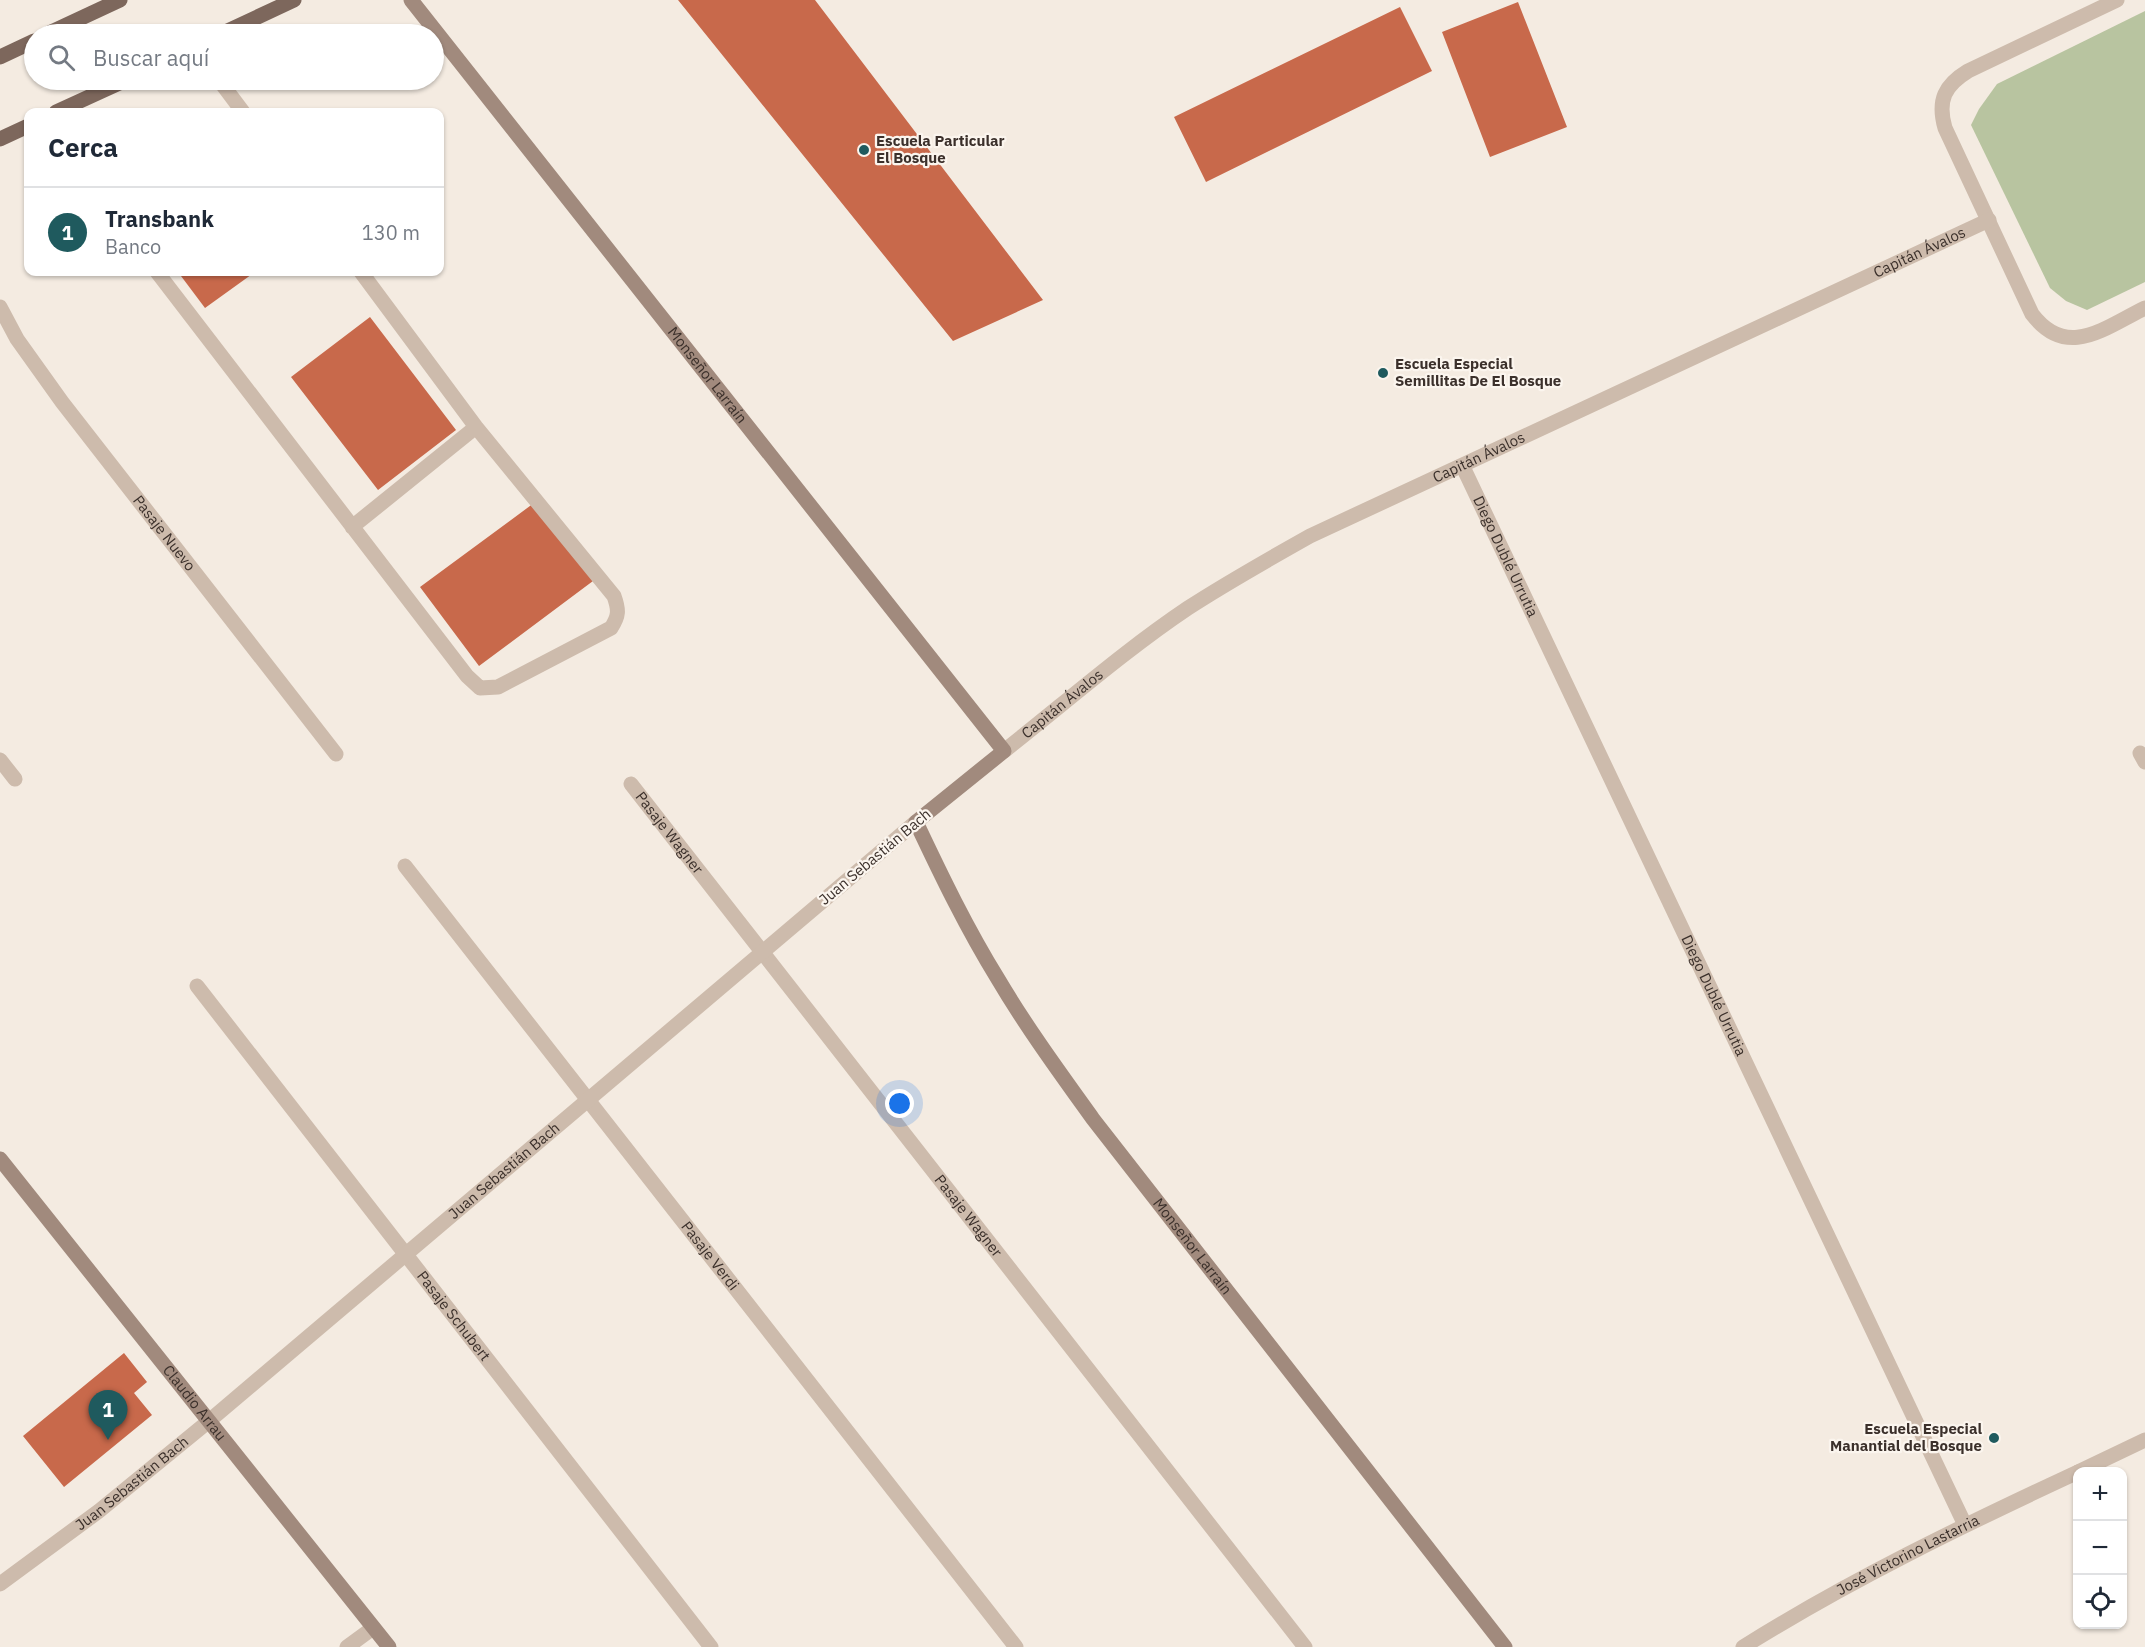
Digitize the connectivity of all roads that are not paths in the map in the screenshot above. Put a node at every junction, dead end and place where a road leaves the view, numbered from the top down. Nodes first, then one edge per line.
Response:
1 (120, 0) edge
2 (294, 0) edge
3 (411, 0) edge
4 (2117, 0) edge
5 (68, 24) edge
6 (242, 24) edge
7 (430, 24) edge
8 (444, 42) edge
9 (24, 45) edge
10 (0, 57) edge
11 (104, 90) edge
12 (226, 90) edge
13 (65, 108) edge
14 (240, 108) edge
15 (24, 128) edge
16 (0, 139) edge
17 (1989, 220) junction
18 (160, 276) edge
19 (364, 276) edge
20 (0, 307) edge
21 (2145, 308) edge
22 (476, 427) junction
23 (1463, 467) junction
24 (352, 526) junction
25 (1004, 751) junction
26 (336, 754) dead end
27 (0, 760) edge
28 (15, 779) dead end
29 (632, 784) dead end
30 (916, 822) junction
31 (405, 866) dead end
32 (763, 952) junction
33 (197, 986) dead end
34 (588, 1100) junction
35 (0, 1159) edge
36 (406, 1255) junction
37 (209, 1421) junction
38 (2145, 1441) edge
39 (2089, 1467) edge
40 (2073, 1474) edge
41 (1965, 1525) junction
42 (0, 1584) edge
43 (374, 1628) junction
44 (347, 1647) edge
45 (388, 1647) edge
46 (711, 1647) edge
47 (1016, 1647) edge
48 (1305, 1647) edge
49 (1505, 1647) edge
50 (1743, 1647) edge

1 - 5 main road
2 - 6 main road
3 - 7 street, Monseñor Larraín
4 - 17 street
8 - 25 street, Monseñor Larraín
9 - 10 main road
11 - 13 main road
12 - 14 street
15 - 16 main road
17 - 21 street
17 - 23 street, Capitán Ávalos
18 - 24 street
19 - 22 street
20 - 26 street, Pasaje Nuevo
22 - 24 street
22 - 24 street
23 - 25 street, Capitán Ávalos
23 - 41 street, Diego Dublé Urrutia
25 - 30 street, Juan Sebastián Bach
27 - 28 street
29 - 32 street, Pasaje Wagner
30 - 32 street, Juan Sebastián Bach
30 - 49 street, Monseñor Larraín
31 - 34 street, Pasaje Verdi
32 - 34 street, Juan Sebastián Bach
32 - 48 street, Pasaje Wagner
33 - 36 street, Pasaje Schubert
34 - 36 street, Juan Sebastián Bach
34 - 47 street, Pasaje Verdi
35 - 37 street, Claudio Arrau
36 - 37 street, Juan Sebastián Bach
36 - 46 street, Pasaje Schubert
37 - 42 street, Juan Sebastián Bach
37 - 43 street, Claudio Arrau
38 - 39 street, José Victorino Lastarria
40 - 41 street, José Victorino Lastarria
41 - 50 street, José Victorino Lastarria
43 - 44 street
43 - 45 street, Claudio Arrau

